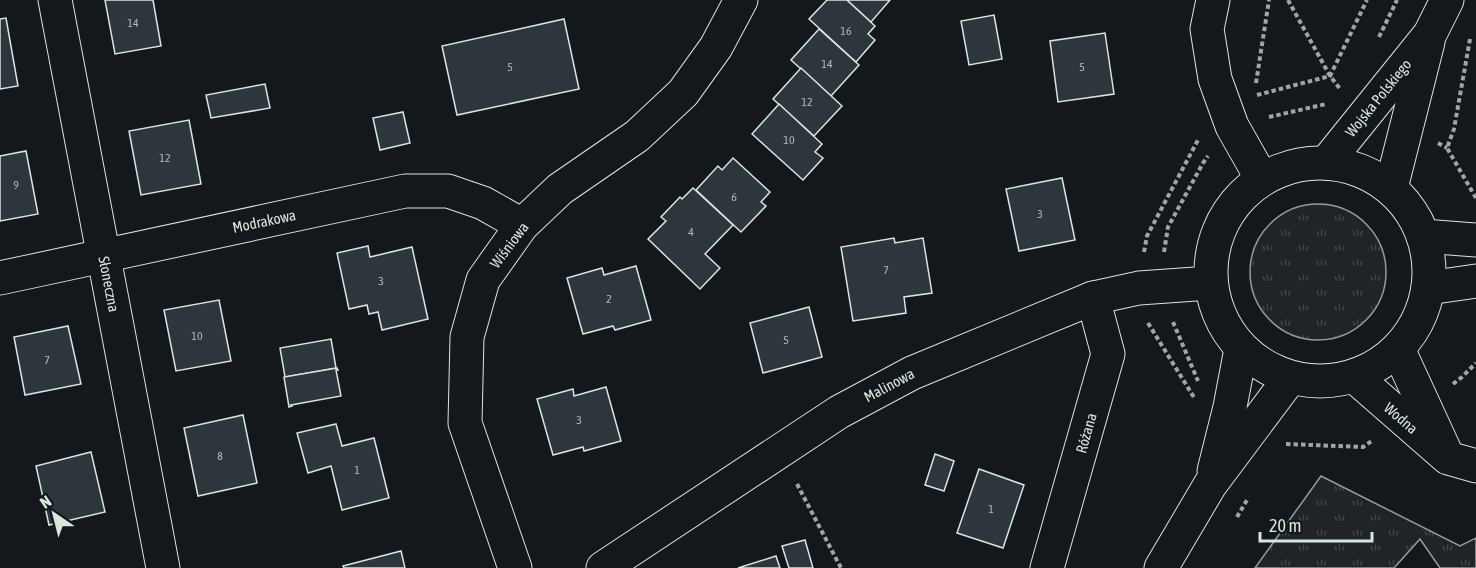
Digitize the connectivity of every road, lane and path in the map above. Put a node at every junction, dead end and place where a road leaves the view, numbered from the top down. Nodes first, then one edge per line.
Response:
1 (55, 0) edge
2 (741, 0) edge
3 (1213, 0) edge
4 (1269, 0) edge
5 (1288, 0) edge
6 (1397, 0) edge
7 (1447, 0) edge
8 (1430, 34) junction
9 (1470, 37) dead end
10 (1377, 39) dead end
11 (1330, 76) dead end
12 (1254, 96) dead end
13 (1336, 101) dead end
14 (1232, 126) junction
15 (1326, 162) junction
16 (1262, 179) junction
17 (1391, 188) junction
18 (1476, 198) edge
19 (522, 225) junction
20 (1423, 236) junction
21 (1476, 240) edge
22 (104, 255) junction
23 (0, 278) edge
24 (1476, 281) edge
25 (1210, 283) junction
26 (1158, 286) junction
27 (1428, 288) junction
28 (1092, 298) junction
29 (1241, 349) junction
30 (1398, 349) junction
31 (1354, 376) junction
32 (1290, 378) junction
33 (1230, 407) junction
34 (780, 451) junction
35 (1462, 462) edge
36 (1210, 485) junction
37 (1253, 491) dead end
38 (1234, 520) dead end
39 (163, 568) edge
40 (515, 568) edge
41 (603, 568) edge
42 (841, 568) edge
43 (1047, 568) edge
44 (1161, 568) edge

1 - 22 street, Słoneczna
2 - 19 street, Wiśniowa
3 - 14 street
4 - 12 path
5 - 11 path
6 - 10 path
7 - 8 street, Wojska Polskiego
8 - 15 street, Wojska Polskiego
8 - 17 street, Wojska Polskiego
9 - 18 path
13 - 14 path
14 - 16 street
14 - 26 path
15 - 16 street
15 - 17 street
16 - 25 street
17 - 20 street
19 - 22 street, Modrakowa
19 - 40 street, Wiśniowa
20 - 21 street
20 - 27 street
22 - 23 street, Modrakowa
22 - 39 street, Słoneczna
24 - 27 street
25 - 26 street, Malinowa
25 - 29 street
26 - 28 street, Malinowa
26 - 33 path
27 - 30 street
28 - 34 street, Malinowa
28 - 43 street, Różana
29 - 32 street
29 - 33 street
30 - 31 street
30 - 35 street, Wodna
31 - 32 street
31 - 35 street, Wodna
32 - 36 street
33 - 36 street
34 - 41 street, Malinowa
34 - 42 path
36 - 44 street
37 - 38 path

